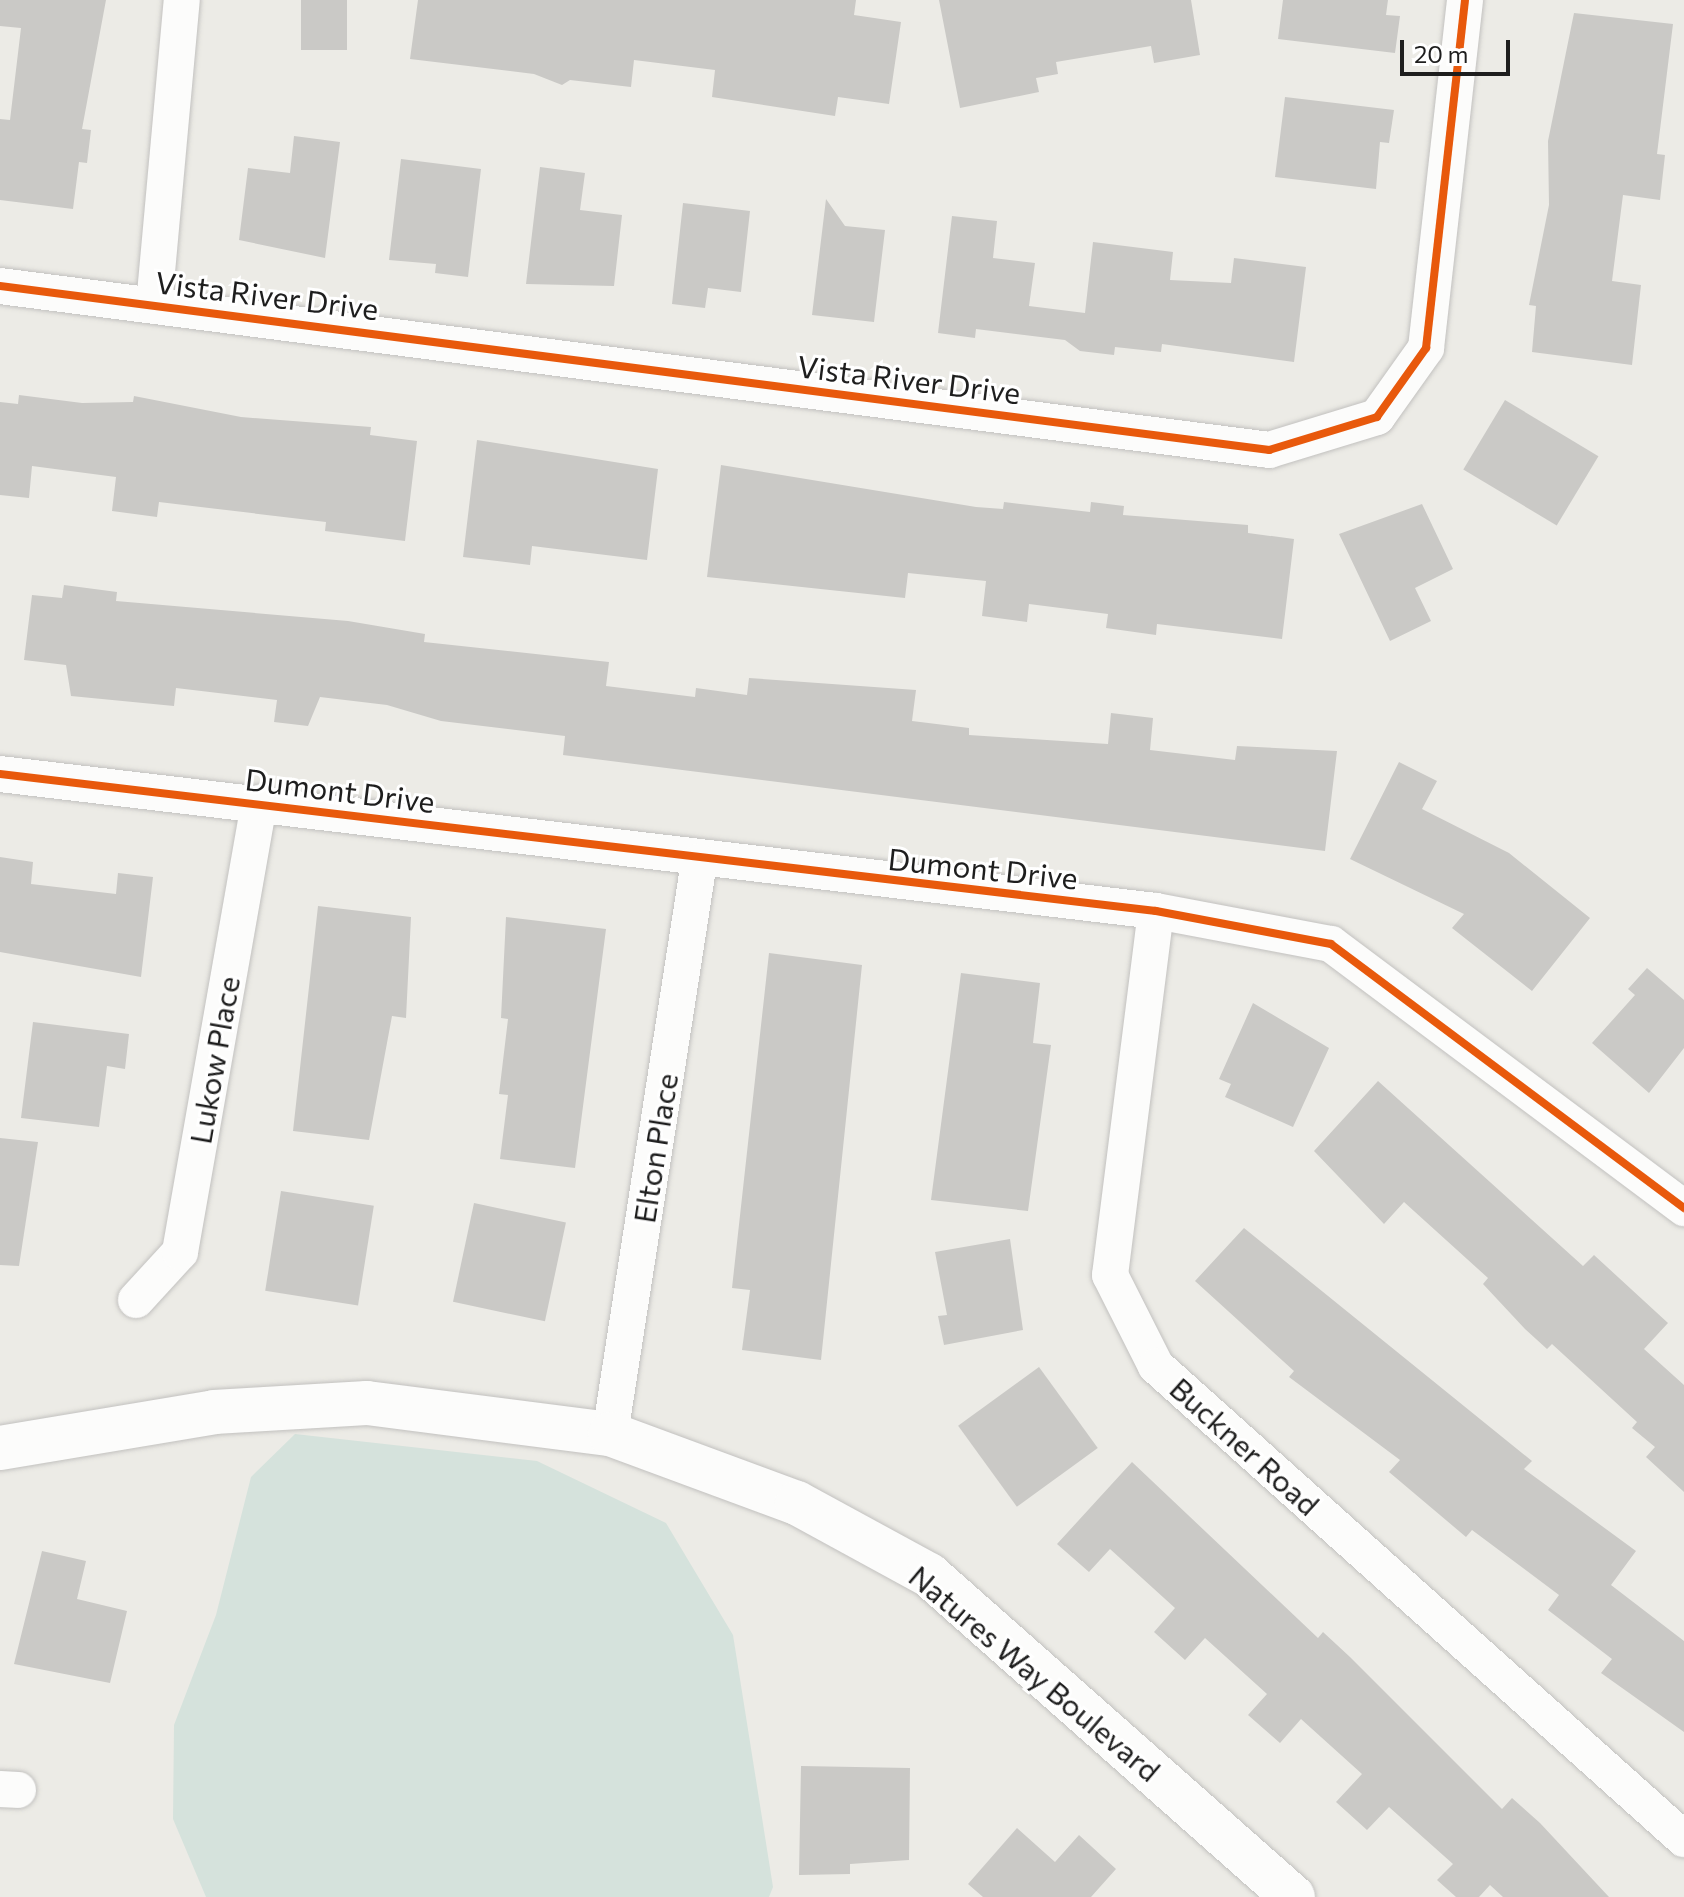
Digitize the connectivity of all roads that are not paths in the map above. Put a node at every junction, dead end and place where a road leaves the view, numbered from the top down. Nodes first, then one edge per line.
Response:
1 (182, 0) edge
2 (1465, 0) edge
3 (0, 286) edge
4 (154, 305) junction
5 (0, 774) edge
6 (259, 803) junction
7 (699, 862) junction
8 (1156, 911) junction
9 (1683, 1203) edge
10 (136, 1300) dead end
11 (610, 1434) junction
12 (0, 1448) edge
13 (1684, 1839) edge
14 (1293, 1897) edge

1 - 4 street
2 - 4 street, Vista River Drive
3 - 4 street, Vista River Drive
5 - 6 street, Dumont Drive
6 - 7 street, Dumont Drive
6 - 10 street, Lukow Place
7 - 8 street, Dumont Drive
7 - 11 street, Elton Place
8 - 9 street, Dumont Drive
8 - 13 street, Buckner Road
11 - 12 street, Natures Way Boulevard
11 - 14 street, Natures Way Boulevard

